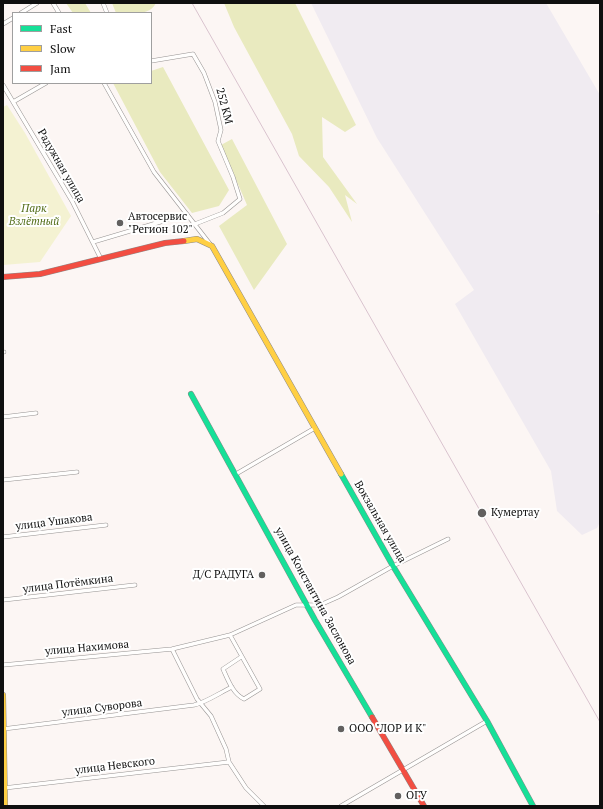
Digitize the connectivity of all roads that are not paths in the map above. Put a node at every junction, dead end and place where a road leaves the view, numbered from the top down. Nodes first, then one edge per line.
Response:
1 (37, 3) edge
2 (53, 3) edge
3 (23, 12) edge
4 (58, 12) edge
5 (12, 19) edge
6 (3, 24) edge
7 (152, 61) edge
8 (44, 84) edge
9 (105, 84) edge
10 (3, 85) edge
11 (13, 102) junction
12 (187, 214) junction
13 (195, 224) junction
14 (93, 242) junction
15 (212, 246) junction
16 (101, 259) junction
17 (3, 277) edge
18 (192, 394) dead end
19 (36, 413) dead end
20 (3, 417) edge
21 (314, 428) junction
22 (77, 472) dead end
23 (236, 474) junction
24 (3, 480) edge
25 (106, 525) dead end
26 (3, 537) edge
27 (448, 539) dead end
28 (393, 566) junction
29 (135, 585) dead end
30 (3, 600) edge
31 (308, 605) junction
32 (230, 635) junction
33 (172, 649) junction
34 (241, 657) junction
35 (3, 665) edge
36 (232, 687) junction
37 (3, 695) edge
38 (202, 703) junction
39 (486, 721) junction
40 (3, 729) edge
41 (229, 762) junction
42 (404, 770) junction
43 (4, 788) edge
44 (5, 806) edge
45 (264, 806) edge
46 (341, 806) edge
47 (424, 806) edge
48 (533, 806) edge

1 - 3 street
2 - 4 street
5 - 6 street
7 - 13 street, 252 КМ
8 - 11 street
9 - 12 street
10 - 11 street, Радужная улица
11 - 14 street, Радужная улица
12 - 13 street
12 - 14 street
13 - 15 street
14 - 16 street, Радужная улица
15 - 16 main road
15 - 21 main road, Вокзальная улица
16 - 17 main road
18 - 23 main road, улица Константина Заслонова
19 - 20 street
21 - 23 street
21 - 28 main road, Вокзальная улица
22 - 24 street
23 - 31 main road, улица Константина Заслонова
25 - 26 street, улица Ушакова
27 - 28 street, улица Нахимова
28 - 31 street, улица Нахимова
28 - 39 main road, Вокзальная улица
29 - 30 street, улица Потёмкина
31 - 32 street, улица Нахимова
31 - 42 main road, улица Константина Заслонова
32 - 33 street, улица Нахимова
32 - 34 street
33 - 35 street, улица Нахимова
33 - 38 street
34 - 36 street
34 - 36 street
36 - 38 street
37 - 40 main road
38 - 40 street, улица Суворова
38 - 41 street
39 - 42 street
39 - 48 main road, Вокзальная улица
40 - 43 main road
41 - 43 street, улица Невского
41 - 45 street
42 - 46 street
42 - 47 main road, улица Константина Заслонова
43 - 44 main road

